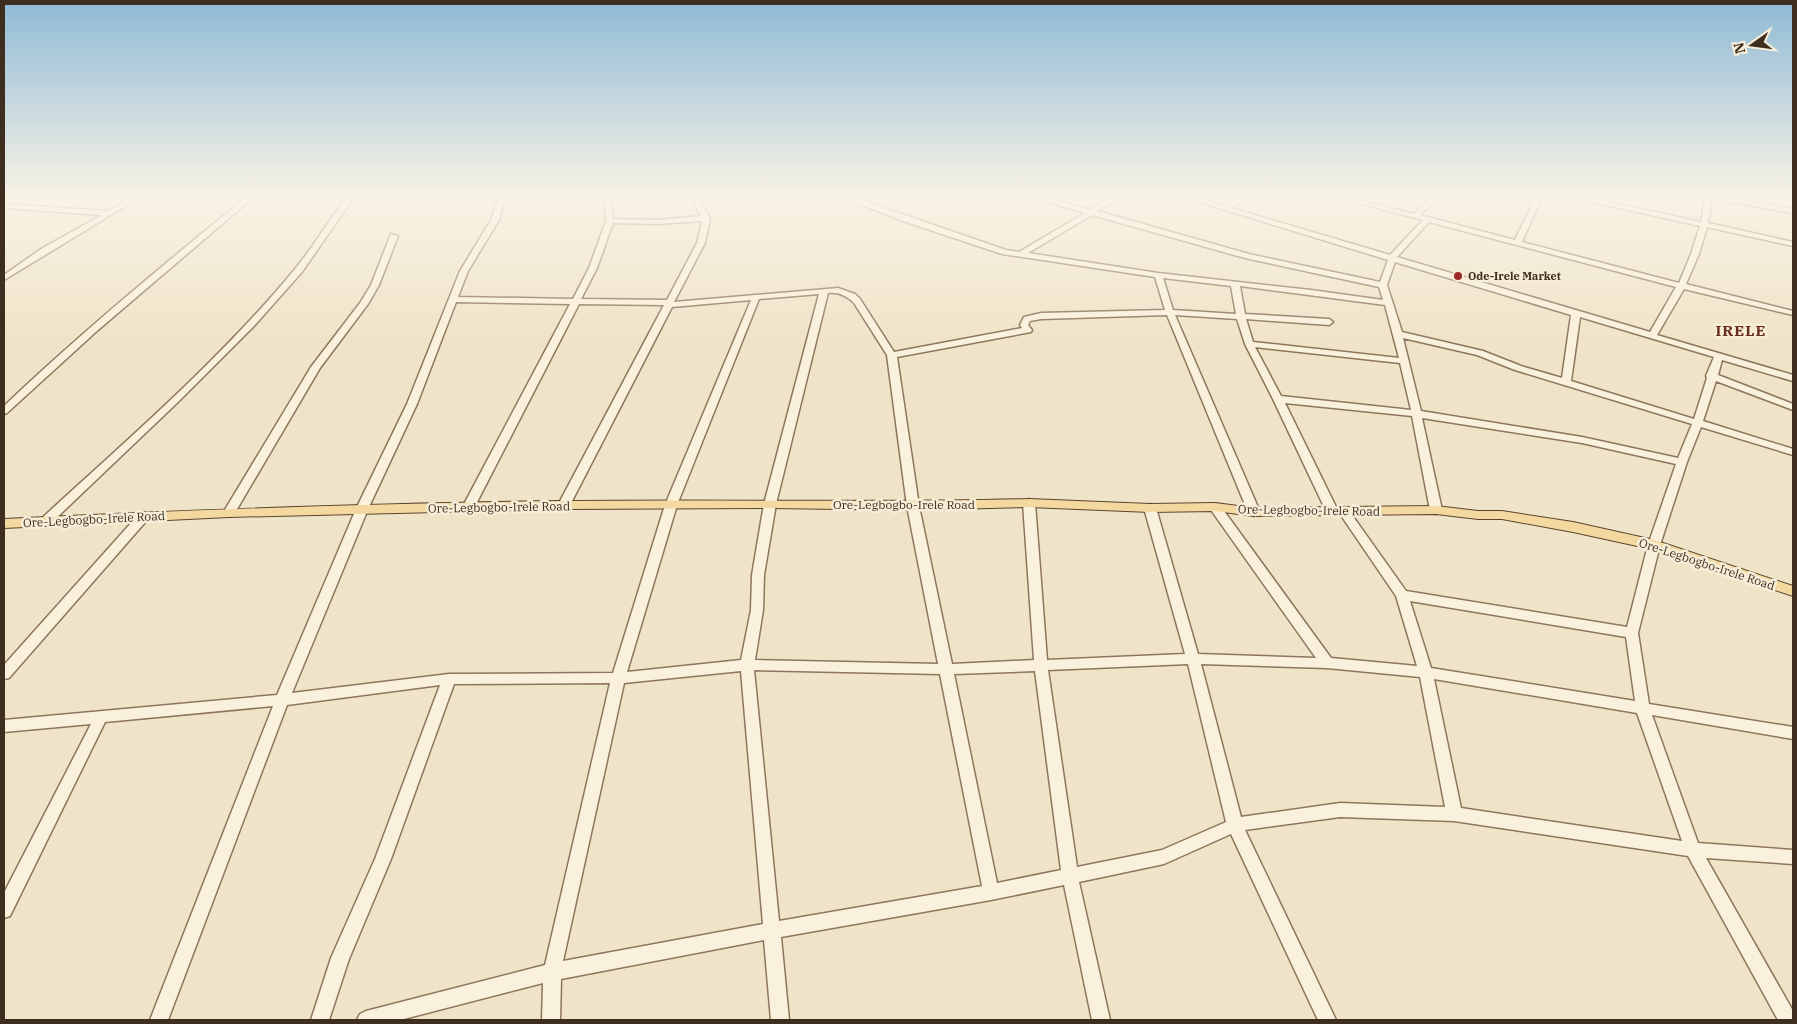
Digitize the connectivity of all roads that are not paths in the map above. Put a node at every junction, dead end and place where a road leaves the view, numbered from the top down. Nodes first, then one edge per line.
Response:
1 (57, 244) edge
2 (191, 244) edge
3 (317, 244) edge
4 (391, 244) edge
5 (480, 244) edge
6 (602, 244) edge
7 (700, 244) edge
8 (977, 244) edge
9 (1038, 244) edge
10 (1204, 244) edge
11 (1345, 244) edge
12 (1405, 244) edge
13 (1525, 244) edge
14 (1699, 244) edge
15 (1021, 254) junction
16 (1392, 258) junction
17 (1158, 275) junction
18 (4, 278) edge
19 (1235, 284) junction
20 (1383, 285) junction
21 (1682, 286) junction
22 (824, 292) junction
23 (756, 297) junction
24 (453, 300) junction
25 (577, 300) junction
26 (669, 304) junction
27 (1389, 304) junction
28 (1170, 312) junction
29 (1576, 313) junction
30 (1793, 313) edge
31 (1241, 317) junction
32 (1329, 322) dead end
33 (1398, 334) junction
34 (1652, 336) junction
35 (1249, 344) junction
36 (892, 355) junction
37 (1719, 356) junction
38 (1404, 360) junction
39 (1711, 376) junction
40 (1793, 378) edge
41 (1566, 383) junction
42 (1278, 399) junction
43 (1793, 407) edge
44 (4, 411) edge
45 (1416, 412) junction
46 (1698, 422) junction
47 (1793, 452) edge
48 (1682, 462) junction
49 (1028, 503) junction
50 (770, 504) junction
51 (564, 505) junction
52 (671, 505) junction
53 (912, 506) junction
54 (1215, 507) junction
55 (468, 508) junction
56 (1150, 508) junction
57 (362, 509) junction
58 (1436, 510) junction
59 (1337, 511) junction
60 (1254, 512) junction
61 (229, 513) junction
62 (144, 516) junction
63 (46, 521) junction
64 (4, 524) edge
65 (1654, 545) junction
66 (1793, 591) edge
67 (1402, 595) junction
68 (1632, 633) junction
69 (1194, 659) junction
70 (1327, 663) junction
71 (1041, 664) junction
72 (747, 666) junction
73 (947, 669) junction
74 (1426, 672) junction
75 (4, 674) edge
76 (618, 678) junction
77 (449, 679) junction
78 (282, 700) junction
79 (1643, 709) junction
80 (101, 717) junction
81 (4, 726) edge
82 (1793, 733) edge
83 (1454, 814) junction
84 (1235, 824) junction
85 (1693, 850) junction
86 (1793, 857) edge
87 (1070, 876) junction
88 (991, 892) junction
89 (4, 910) edge
90 (773, 930) junction
91 (552, 972) junction
92 (159, 1020) edge
93 (320, 1020) edge
94 (366, 1020) edge
95 (551, 1020) edge
96 (780, 1020) edge
97 (1101, 1020) edge
98 (1327, 1020) edge
99 (1788, 1020) edge

1 - 18 street
2 - 44 street
3 - 63 street
4 - 61 street
5 - 24 street
6 - 25 street
7 - 26 street
8 - 15 street
9 - 15 street
10 - 20 street
11 - 16 street
12 - 16 street
13 - 21 street
14 - 21 street
15 - 17 street
16 - 20 street
16 - 29 street
17 - 19 street
17 - 28 street
19 - 27 street
19 - 31 street
20 - 27 street
21 - 30 street
21 - 34 street
22 - 23 street
22 - 36 street
22 - 50 street
23 - 26 street
23 - 52 street
24 - 25 street
24 - 57 street
25 - 26 street
25 - 55 street
26 - 51 street
27 - 33 street
28 - 31 street
28 - 36 street
28 - 60 street
29 - 34 street
29 - 41 street
31 - 32 street
31 - 35 street
33 - 38 street
33 - 41 street
34 - 37 street
35 - 38 street
35 - 42 street
36 - 53 street
37 - 39 street
37 - 40 street
38 - 45 street
39 - 43 street
39 - 46 street
41 - 46 street
42 - 45 street
42 - 59 street
45 - 48 street
45 - 58 street
46 - 47 street
46 - 48 street
48 - 65 street
49 - 53 main road, Ore-Legbogbo-Irele Road
49 - 56 main road, Ore-Legbogbo-Irele Road
49 - 71 street
50 - 52 main road, Ore-Legbogbo-Irele Road
50 - 53 main road, Ore-Legbogbo-Irele Road
50 - 72 street
51 - 52 main road, Ore-Legbogbo-Irele Road
51 - 55 main road, Ore-Legbogbo-Irele Road
52 - 76 street
53 - 73 street
54 - 56 main road, Ore-Legbogbo-Irele Road
54 - 60 main road, Ore-Legbogbo-Irele Road
54 - 70 street
55 - 57 main road, Ore-Legbogbo-Irele Road
56 - 69 street
57 - 61 main road, Ore-Legbogbo-Irele Road
57 - 78 street
58 - 59 main road, Ore-Legbogbo-Irele Road
58 - 65 main road, Ore-Legbogbo-Irele Road
59 - 60 main road, Ore-Legbogbo-Irele Road
59 - 67 street
61 - 62 main road, Ore-Legbogbo-Irele Road
62 - 63 main road, Ore-Legbogbo-Irele Road
62 - 75 street
63 - 64 main road, Ore-Legbogbo-Irele Road
65 - 66 main road, Ore-Legbogbo-Irele Road
65 - 68 street
67 - 68 street
67 - 74 street
68 - 79 street
69 - 70 street
69 - 71 street
69 - 84 street
70 - 74 street
71 - 73 street
71 - 87 street
72 - 73 street
72 - 76 street
72 - 90 street
73 - 88 street
74 - 79 street
74 - 83 street
76 - 77 street
76 - 91 street
77 - 78 street
77 - 93 street
78 - 80 street
78 - 92 street
79 - 82 street
79 - 85 street
80 - 81 street
80 - 89 street
83 - 84 street
83 - 85 street
84 - 87 street
84 - 98 street
85 - 86 street
85 - 99 street
87 - 88 street
87 - 97 street
88 - 90 street
90 - 91 street
90 - 96 street
91 - 94 street
91 - 95 street

